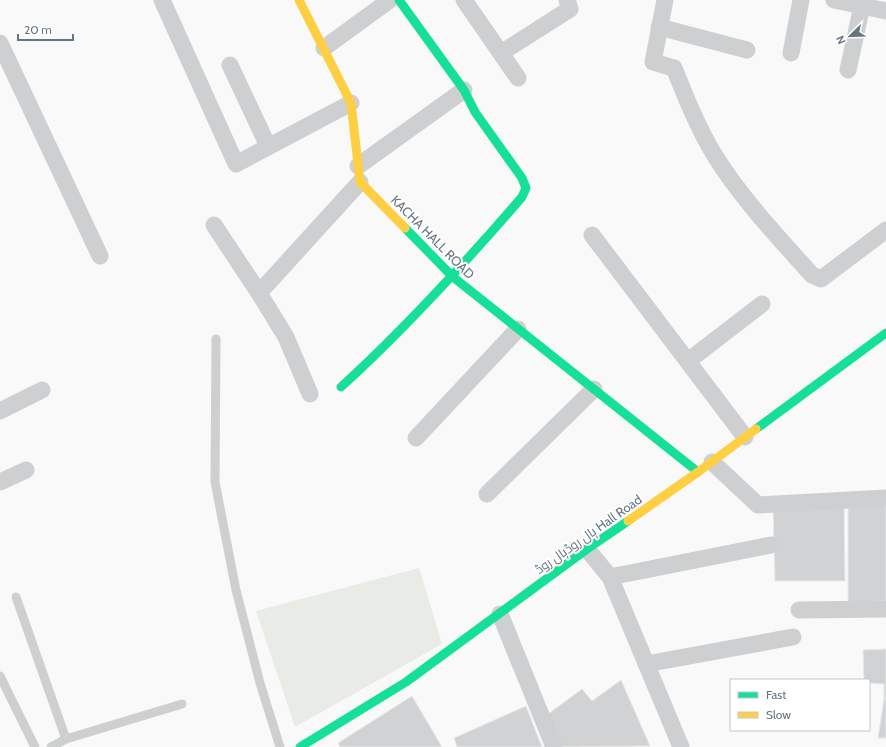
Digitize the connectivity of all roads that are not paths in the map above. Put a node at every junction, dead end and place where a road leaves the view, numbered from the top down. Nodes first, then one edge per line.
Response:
1 (162, 0) edge
2 (299, 0) edge
3 (390, 0) edge
4 (399, 0) edge
5 (464, 0) edge
6 (567, 0) edge
7 (665, 0) edge
8 (801, 0) edge
9 (834, 0) edge
10 (862, 6) junction
11 (886, 11) edge
12 (659, 27) junction
13 (0, 43) edge
14 (324, 48) junction
15 (747, 50) dead end
16 (501, 53) junction
17 (791, 53) dead end
18 (230, 65) dead end
19 (848, 70) dead end
20 (518, 78) dead end
21 (464, 90) junction
22 (351, 103) junction
23 (268, 146) junction
24 (359, 174) junction
25 (214, 226) dead end
26 (886, 230) edge
27 (592, 235) dead end
28 (100, 256) dead end
29 (452, 277) junction
30 (259, 293) junction
31 (762, 304) dead end
32 (518, 329) junction
33 (886, 333) edge
34 (216, 339) dead end
35 (688, 361) junction
36 (341, 387) dead end
37 (594, 389) junction
38 (42, 390) dead end
39 (310, 394) dead end
40 (0, 410) edge
41 (746, 437) junction
42 (416, 438) dead end
43 (712, 462) junction
44 (26, 470) dead end
45 (698, 472) junction
46 (0, 482) edge
47 (487, 494) dead end
48 (886, 498) edge
49 (771, 545) dead end
50 (587, 549) junction
51 (610, 577) junction
52 (16, 597) dead end
53 (886, 608) edge
54 (799, 610) dead end
55 (500, 614) junction
56 (793, 638) dead end
57 (646, 664) junction
58 (0, 676) edge
59 (182, 704) dead end
60 (66, 738) junction
61 (35, 747) edge
62 (51, 747) edge
63 (280, 747) edge
64 (300, 747) edge
65 (554, 747) edge
66 (681, 747) edge

1 - 23 street
2 - 14 street
3 - 14 street
4 - 21 street
5 - 16 street
6 - 16 street
7 - 12 street
8 - 17 street
9 - 10 street
10 - 11 street
10 - 19 street
12 - 15 street
12 - 26 street
13 - 28 street
14 - 22 street
16 - 20 street
18 - 23 street
21 - 24 street
21 - 29 street
22 - 23 street
22 - 24 street
24 - 29 street, KACHA HALL ROAD
24 - 30 street
25 - 30 street
27 - 35 street
29 - 32 street, KACHA HALL ROAD
29 - 36 street
30 - 39 street
31 - 35 street
32 - 37 street, KACHA HALL ROAD
32 - 42 street
33 - 41 street, ہال روڈہال روڈ Hall Road
34 - 63 lane
35 - 41 street
37 - 45 street, KACHA HALL ROAD
37 - 47 street
38 - 40 street
41 - 43 street, ہال روڈہال روڈ Hall Road
43 - 45 street, ہال روڈہال روڈ Hall Road
43 - 48 street
44 - 46 street
45 - 50 street, ہال روڈہال روڈ Hall Road
49 - 51 street
50 - 51 street
50 - 55 street, ہال روڈہال روڈ Hall Road
51 - 57 street
52 - 60 lane
53 - 54 street
55 - 64 street, ہال روڈہال روڈ Hall Road
55 - 65 street
56 - 57 street
57 - 66 street
58 - 61 lane
59 - 60 lane
60 - 62 lane

